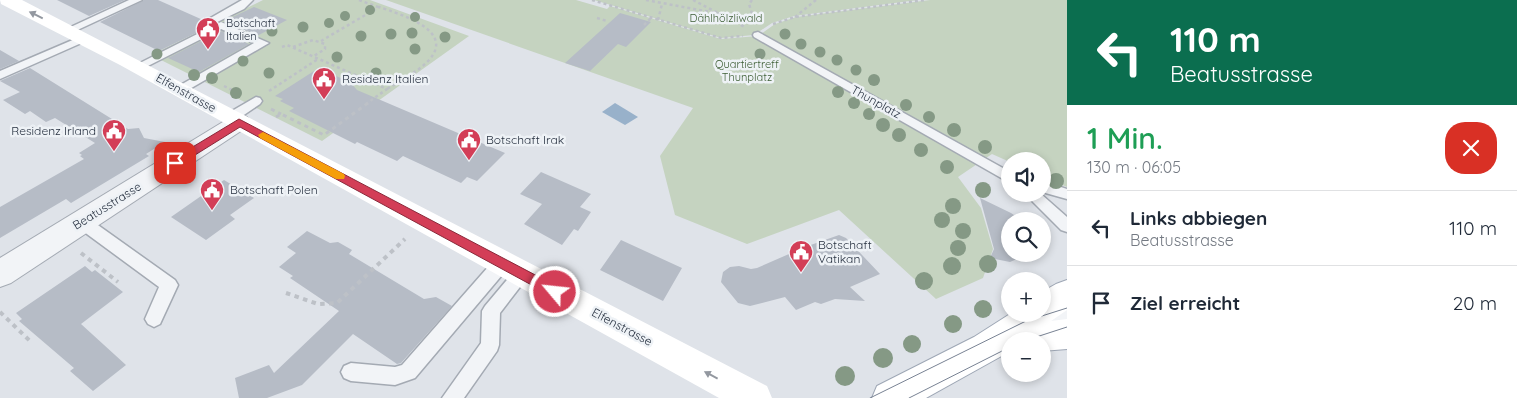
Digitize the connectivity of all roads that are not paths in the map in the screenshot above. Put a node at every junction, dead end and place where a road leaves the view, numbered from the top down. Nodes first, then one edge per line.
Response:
1 (137, 0) edge
2 (248, 0) edge
3 (7, 2) edge
4 (74, 35) junction
5 (758, 35) road end
6 (132, 64) junction
7 (0, 75) edge
8 (180, 90) junction
9 (245, 110) junction
10 (994, 168) junction
11 (1001, 171) edge
12 (1001, 172) edge
13 (1051, 189) edge
14 (1067, 194) edge
15 (1041, 202) edge
16 (82, 222) junction
17 (1067, 226) edge
18 (512, 268) junction
19 (0, 274) edge
20 (1067, 293) edge
21 (154, 319) dead end
22 (1057, 325) edge
23 (1044, 332) edge
24 (1001, 345) edge
25 (352, 372) dead end
26 (452, 398) edge
27 (754, 398) edge
28 (890, 398) edge

1 - 4 lane
2 - 6 lane
4 -> 3 street, Elfenstrasse
4 - 6 street, Elfenstrasse
4 - 7 lane
5 - 10 lane, Thunplatz
6 - 8 street, Elfenstrasse
6 - 8 lane
8 - 9 street, Elfenstrasse
9 - 16 street, Beatusstrasse
9 - 18 street, Elfenstrasse
10 - 11 lane, Thunplatz
10 - 12 lane, Thunplatz
13 - 14 lane
15 - 17 lane
16 - 19 street, Beatusstrasse
16 - 21 lane
18 - 25 lane
18 - 26 lane
27 -> 18 street, Elfenstrasse
20 - 22 street
22 - 23 street
24 - 28 street

